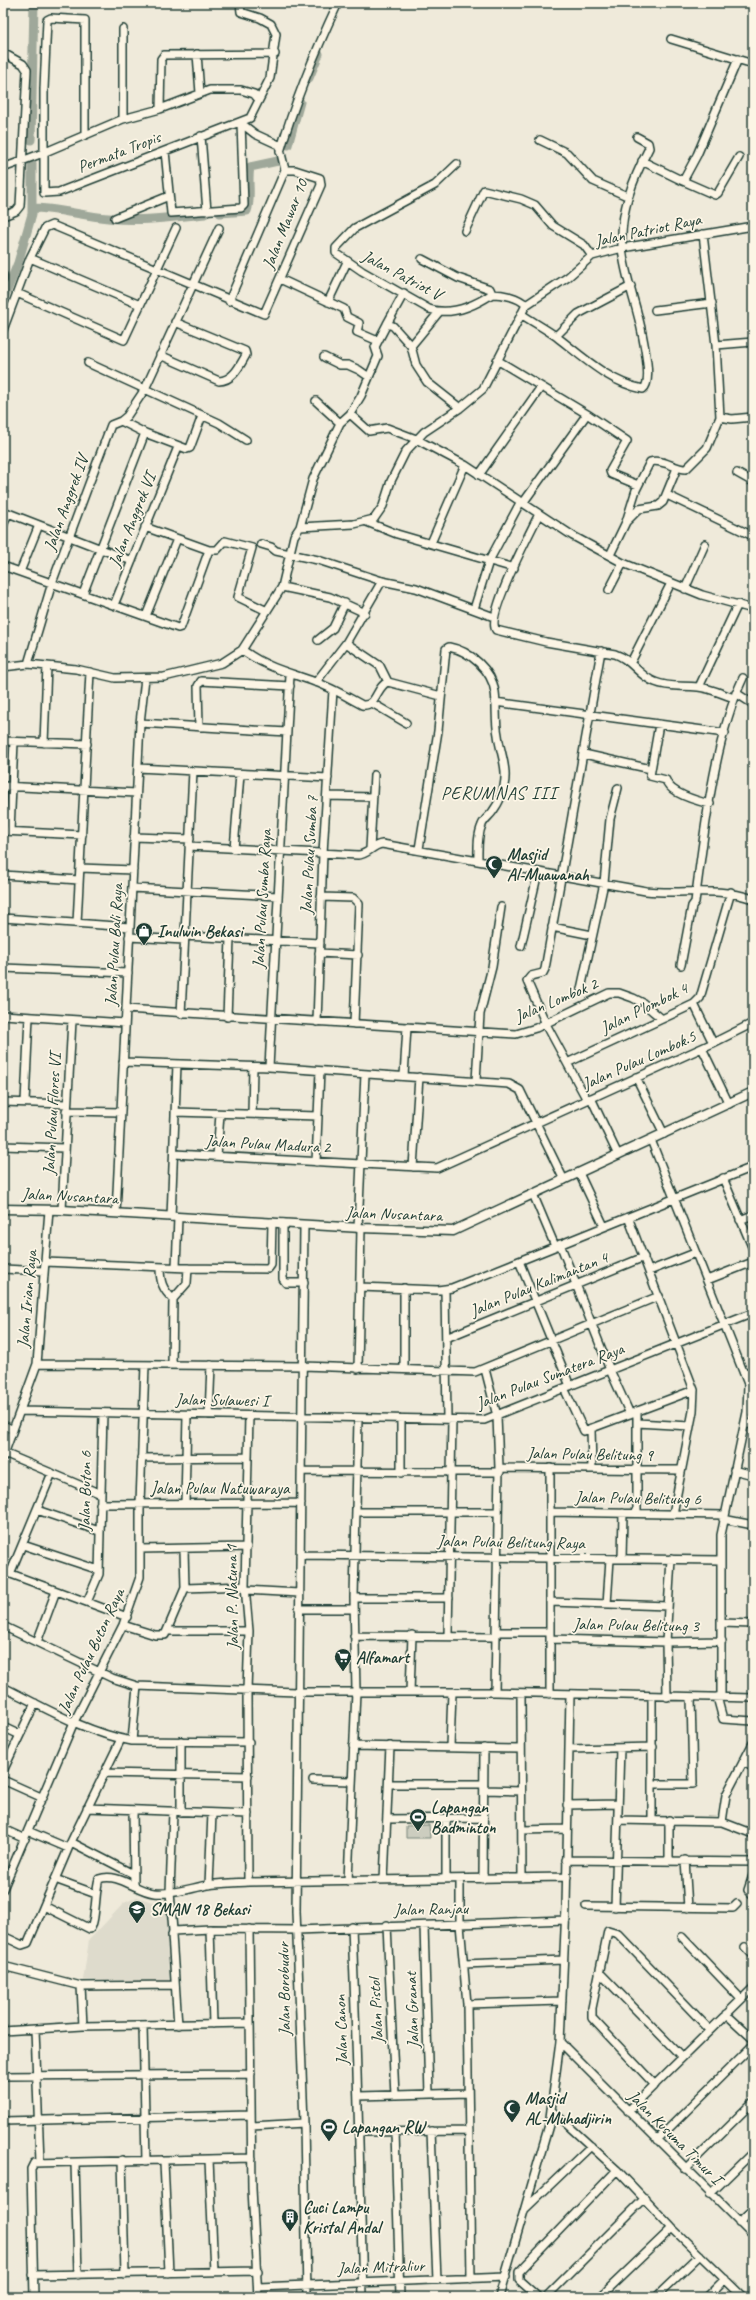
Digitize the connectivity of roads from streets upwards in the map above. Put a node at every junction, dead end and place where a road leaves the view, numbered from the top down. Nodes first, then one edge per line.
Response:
1 (240, 3) edge
2 (338, 3) edge
3 (122, 29) dead end
4 (671, 39) dead end
5 (3, 53) edge
6 (197, 54) junction
7 (275, 54) junction
8 (738, 59) junction
9 (753, 64) edge
10 (200, 93) junction
11 (259, 100) junction
12 (160, 109) junction
13 (123, 119) junction
14 (241, 123) junction
15 (85, 134) junction
16 (201, 136) junction
17 (637, 137) dead end
18 (540, 140) dead end
19 (164, 152) junction
20 (41, 154) junction
21 (280, 154) junction
22 (739, 157) dead end
23 (25, 160) junction
24 (642, 161) junction
25 (457, 164) dead end
26 (284, 167) junction
27 (3, 168) edge
28 (683, 181) junction
29 (168, 196) junction
30 (627, 196) junction
31 (207, 211) junction
32 (3, 216) edge
33 (115, 218) dead end
34 (753, 226) edge
35 (176, 228) dead end
36 (219, 228) dead end
37 (465, 231) dead end
38 (703, 234) junction
39 (622, 248) junction
40 (592, 256) junction
41 (30, 258) junction
42 (422, 259) dead end
43 (347, 262) junction
44 (157, 268) junction
45 (3, 275) edge
46 (280, 279) junction
47 (3, 280) edge
48 (193, 283) junction
49 (631, 286) junction
50 (16, 293) junction
51 (404, 293) junction
52 (492, 294) junction
53 (229, 300) junction
54 (328, 302) junction
55 (712, 303) junction
56 (140, 305) junction
57 (526, 305) junction
58 (655, 310) dead end
59 (439, 312) junction
60 (521, 314) junction
61 (175, 322) junction
62 (387, 324) junction
63 (3, 330) edge
64 (556, 336) junction
65 (378, 341) junction
66 (753, 342) edge
67 (716, 345) junction
68 (412, 346) junction
69 (160, 355) junction
70 (324, 357) dead end
71 (497, 360) junction
72 (88, 363) dead end
73 (369, 377) junction
74 (541, 387) junction
75 (145, 389) junction
76 (316, 401) dead end
77 (460, 408) junction
78 (350, 414) junction
79 (587, 414) junction
80 (202, 416) junction
81 (720, 417) junction
82 (753, 417) edge
83 (122, 421) junction
84 (340, 423) junction
85 (145, 433) junction
86 (416, 439) junction
87 (246, 440) dead end
88 (178, 447) junction
89 (465, 465) junction
90 (677, 468) junction
91 (737, 473) dead end
92 (479, 476) junction
93 (753, 482) edge
94 (638, 485) junction
95 (667, 495) junction
96 (522, 502) junction
97 (6, 512) edge
98 (539, 514) junction
99 (367, 522) junction
100 (626, 522) junction
101 (39, 524) junction
102 (3, 526) edge
103 (300, 527) junction
104 (145, 528) junction
105 (71, 536) junction
106 (753, 536) edge
107 (177, 539) junction
108 (431, 543) junction
109 (261, 544) dead end
110 (705, 544) dead end
111 (102, 547) junction
112 (209, 550) junction
113 (290, 553) junction
114 (610, 555) junction
115 (132, 561) junction
116 (489, 561) junction
117 (623, 563) junction
118 (3, 566) edge
119 (514, 568) junction
120 (20, 572) junction
121 (382, 581) junction
122 (52, 583) junction
123 (671, 583) junction
124 (282, 587) junction
125 (685, 589) junction
126 (609, 590) dead end
127 (83, 594) junction
128 (345, 603) junction
129 (738, 604) junction
130 (114, 605) junction
131 (753, 608) edge
132 (474, 609) junction
133 (268, 611) junction
134 (365, 613) junction
135 (146, 616) junction
136 (494, 617) junction
137 (318, 640) dead end
138 (346, 643) junction
139 (242, 650) junction
140 (601, 651) junction
141 (631, 662) junction
142 (28, 664) junction
143 (47, 666) junction
144 (3, 667) edge
145 (90, 672) junction
146 (290, 675) junction
147 (146, 678) junction
148 (743, 678) dead end
149 (316, 682) junction
150 (388, 682) junction
151 (290, 686) junction
152 (699, 687) junction
153 (333, 690) junction
154 (441, 696) junction
155 (735, 696) junction
156 (495, 702) junction
157 (372, 703) junction
158 (753, 704) edge
159 (591, 716) junction
160 (140, 723) junction
161 (406, 723) dead end
162 (659, 724) junction
163 (199, 727) junction
164 (287, 732) junction
165 (724, 733) junction
166 (3, 741) edge
167 (14, 742) junction
168 (44, 743) junction
169 (87, 744) junction
170 (584, 754) junction
171 (138, 768) junction
172 (651, 769) junction
173 (193, 771) junction
174 (240, 774) junction
175 (284, 776) junction
176 (374, 776) dead end
177 (328, 778) junction
178 (3, 786) edge
179 (11, 786) junction
180 (618, 788) dead end
181 (84, 790) junction
182 (136, 793) junction
183 (327, 796) junction
184 (373, 797) junction
185 (710, 804) junction
186 (7, 831) edge
187 (82, 835) junction
188 (134, 837) junction
189 (189, 842) junction
190 (234, 849) junction
191 (370, 849) junction
192 (419, 849) junction
193 (280, 851) junction
194 (323, 853) junction
195 (478, 861) junction
196 (80, 868) junction
197 (133, 870) junction
198 (538, 872) junction
199 (3, 875) edge
200 (562, 876) junction
201 (79, 880) junction
202 (604, 883) junction
203 (132, 888) junction
204 (186, 892) junction
205 (697, 892) junction
206 (731, 892) junction
207 (278, 896) junction
208 (321, 897) junction
209 (753, 899) edge
210 (501, 907) dead end
211 (3, 918) edge
212 (77, 923) junction
213 (552, 926) junction
214 (130, 927) junction
215 (592, 936) junction
216 (129, 937) junction
217 (184, 938) junction
218 (230, 938) junction
219 (275, 941) junction
220 (320, 943) junction
221 (520, 946) dead end
222 (319, 953) junction
223 (358, 955) junction
224 (681, 965) dead end
225 (3, 968) edge
226 (128, 973) junction
227 (581, 989) dead end
228 (694, 1004) junction
229 (126, 1009) junction
230 (181, 1014) junction
231 (3, 1015) edge
232 (29, 1017) junction
233 (227, 1017) junction
234 (271, 1019) junction
235 (662, 1019) junction
236 (72, 1020) junction
237 (317, 1022) junction
238 (125, 1023) junction
239 (753, 1023) edge
240 (354, 1024) junction
241 (546, 1024) junction
242 (407, 1027) junction
243 (478, 1032) junction
244 (713, 1043) junction
245 (702, 1048) junction
246 (123, 1062) junction
247 (566, 1062) junction
248 (177, 1064) junction
249 (252, 1067) junction
250 (269, 1067) junction
251 (320, 1071) junction
252 (365, 1074) junction
253 (404, 1076) junction
254 (419, 1076) junction
255 (636, 1077) junction
256 (476, 1081) junction
257 (752, 1095) edge
258 (589, 1099) junction
259 (3, 1102) edge
260 (25, 1102) junction
261 (729, 1104) junction
262 (67, 1107) junction
263 (121, 1112) junction
264 (175, 1112) junction
265 (220, 1114) junction
266 (252, 1114) junction
267 (318, 1116) junction
268 (536, 1123) junction
269 (664, 1134) junction
270 (651, 1140) junction
271 (3, 1146) edge
272 (64, 1148) junction
273 (174, 1154) junction
274 (618, 1154) junction
275 (217, 1156) junction
276 (316, 1162) junction
277 (360, 1164) junction
278 (413, 1167) junction
279 (753, 1167) edge
280 (579, 1173) junction
281 (723, 1178) junction
282 (564, 1180) junction
283 (533, 1194) junction
284 (674, 1198) junction
285 (3, 1209) edge
286 (49, 1210) junction
287 (62, 1210) junction
288 (116, 1213) junction
289 (753, 1214) edge
290 (174, 1217) junction
291 (628, 1217) junction
292 (740, 1220) junction
293 (272, 1222) junction
294 (283, 1223) junction
295 (304, 1224) junction
296 (604, 1226) junction
297 (360, 1228) junction
298 (557, 1245) junction
299 (753, 1249) edge
300 (695, 1253) junction
301 (644, 1257) junction
302 (519, 1261) junction
303 (45, 1262) junction
304 (753, 1262) edge
305 (160, 1267) junction
306 (176, 1267) junction
307 (188, 1268) junction
308 (3, 1270) edge
309 (44, 1271) junction
310 (649, 1271) junction
311 (707, 1280) junction
312 (304, 1283) junction
313 (576, 1285) junction
314 (360, 1287) junction
315 (404, 1288) junction
316 (445, 1290) junction
317 (659, 1296) junction
318 (173, 1298) junction
319 (536, 1301) junction
320 (753, 1313) edge
321 (592, 1324) junction
322 (724, 1324) junction
323 (446, 1338) junction
324 (551, 1340) junction
325 (677, 1342) junction
326 (37, 1364) junction
327 (145, 1365) junction
328 (172, 1365) junction
329 (211, 1365) junction
330 (303, 1366) junction
331 (358, 1369) junction
332 (404, 1369) junction
333 (485, 1369) junction
334 (610, 1370) junction
335 (753, 1370) edge
336 (446, 1371) junction
337 (744, 1374) junction
338 (567, 1387) junction
339 (694, 1390) junction
340 (20, 1411) junction
341 (103, 1413) junction
342 (633, 1413) junction
343 (142, 1414) junction
344 (187, 1415) junction
345 (209, 1415) junction
346 (249, 1416) junction
347 (497, 1416) junction
348 (301, 1417) junction
349 (358, 1419) junction
350 (400, 1419) junction
351 (450, 1420) junction
352 (637, 1423) junction
353 (745, 1423) junction
354 (3, 1425) edge
355 (753, 1425) edge
356 (690, 1426) junction
357 (14, 1430) junction
358 (588, 1430) junction
359 (4, 1455) edge
360 (248, 1457) junction
361 (141, 1458) junction
362 (186, 1458) junction
363 (550, 1468) junction
364 (592, 1469) junction
365 (638, 1469) junction
366 (302, 1470) junction
367 (499, 1470) junction
368 (680, 1470) junction
369 (734, 1470) junction
370 (357, 1471) junction
371 (452, 1472) junction
372 (52, 1473) junction
373 (401, 1473) junction
374 (753, 1475) edge
375 (101, 1494) junction
376 (140, 1503) junction
377 (185, 1503) junction
378 (248, 1503) junction
379 (301, 1503) junction
380 (100, 1504) junction
381 (37, 1510) junction
382 (356, 1512) junction
383 (451, 1512) junction
384 (498, 1512) junction
385 (552, 1512) junction
386 (623, 1513) junction
387 (637, 1513) junction
388 (673, 1514) junction
389 (724, 1517) junction
390 (753, 1525) edge
391 (99, 1531) junction
392 (23, 1544) junction
393 (246, 1547) junction
394 (140, 1549) junction
395 (184, 1549) junction
396 (300, 1555) junction
397 (355, 1555) junction
398 (450, 1556) junction
399 (498, 1556) junction
400 (549, 1558) junction
401 (610, 1559) junction
402 (622, 1559) junction
403 (670, 1559) junction
404 (721, 1560) junction
405 (99, 1570) junction
406 (7, 1573) edge
407 (185, 1588) junction
408 (246, 1588) junction
409 (56, 1591) junction
410 (299, 1592) junction
411 (354, 1598) junction
412 (449, 1598) junction
413 (87, 1602) junction
414 (551, 1602) junction
415 (608, 1604) junction
416 (668, 1606) junction
417 (354, 1608) junction
418 (299, 1609) junction
419 (127, 1617) junction
420 (722, 1623) junction
421 (753, 1624) edge
422 (123, 1625) junction
423 (3, 1626) edge
424 (167, 1631) junction
425 (249, 1631) junction
426 (496, 1634) junction
427 (412, 1635) junction
428 (448, 1635) junction
429 (550, 1635) junction
430 (354, 1636) junction
431 (722, 1641) junction
432 (37, 1642) junction
433 (666, 1642) junction
434 (99, 1671) junction
435 (137, 1686) junction
436 (3, 1687) edge
437 (247, 1690) junction
438 (356, 1691) junction
439 (297, 1692) junction
440 (410, 1692) junction
441 (452, 1692) junction
442 (495, 1692) junction
443 (521, 1694) junction
444 (550, 1694) junction
445 (570, 1694) junction
446 (652, 1696) junction
447 (667, 1696) junction
448 (691, 1697) junction
449 (719, 1697) junction
450 (753, 1698) edge
451 (35, 1703) junction
452 (753, 1721) edge
453 (74, 1722) junction
454 (3, 1727) edge
455 (20, 1735) junction
456 (121, 1739) junction
457 (132, 1741) junction
458 (181, 1741) junction
459 (248, 1742) junction
460 (753, 1743) edge
461 (353, 1746) junction
462 (390, 1746) junction
463 (450, 1747) junction
464 (653, 1747) junction
465 (484, 1748) junction
466 (620, 1748) junction
467 (520, 1749) junction
468 (569, 1749) junction
469 (743, 1762) junction
470 (753, 1767) edge
471 (3, 1771) edge
472 (104, 1772) junction
473 (181, 1776) junction
474 (248, 1776) junction
475 (3, 1780) edge
476 (313, 1780) dead end
477 (352, 1781) junction
478 (390, 1784) junction
479 (653, 1784) junction
480 (484, 1787) junction
481 (521, 1791) junction
482 (43, 1798) junction
483 (618, 1804) junction
484 (568, 1805) junction
485 (87, 1808) junction
486 (133, 1811) junction
487 (173, 1812) junction
488 (181, 1812) junction
489 (212, 1813) junction
490 (248, 1814) junction
491 (446, 1818) junction
492 (484, 1818) junction
493 (387, 1819) junction
494 (618, 1820) junction
495 (652, 1820) junction
496 (669, 1820) junction
497 (722, 1822) junction
498 (3, 1829) edge
499 (567, 1829) junction
500 (522, 1830) junction
501 (28, 1831) junction
502 (753, 1834) edge
503 (25, 1839) junction
504 (70, 1845) junction
505 (616, 1859) junction
506 (669, 1859) junction
507 (566, 1860) junction
508 (685, 1860) junction
509 (753, 1862) edge
510 (133, 1874) junction
511 (753, 1875) edge
512 (567, 1877) junction
513 (522, 1878) junction
514 (55, 1879) junction
515 (446, 1879) junction
516 (460, 1879) junction
517 (483, 1879) junction
518 (384, 1880) junction
519 (348, 1881) junction
520 (248, 1882) junction
521 (297, 1882) junction
522 (134, 1885) junction
523 (209, 1885) junction
524 (3, 1889) edge
525 (170, 1892) junction
526 (96, 1894) junction
527 (753, 1895) edge
528 (737, 1904) dead end
529 (44, 1906) junction
530 (586, 1906) dead end
531 (616, 1907) junction
532 (688, 1908) junction
533 (566, 1920) junction
534 (460, 1924) junction
535 (387, 1925) junction
536 (424, 1926) junction
537 (352, 1927) junction
538 (210, 1929) junction
539 (249, 1929) junction
540 (297, 1930) junction
541 (173, 1931) junction
542 (3, 1936) edge
543 (682, 1937) dead end
544 (745, 1947) dead end
545 (753, 1955) edge
546 (563, 1960) junction
547 (464, 1964) junction
548 (3, 1966) edge
549 (599, 1972) junction
550 (175, 1985) junction
551 (81, 1986) junction
552 (753, 1988) edge
553 (741, 2000) junction
554 (562, 2001) junction
555 (466, 2004) junction
556 (726, 2014) junction
557 (250, 2023) junction
558 (213, 2024) junction
559 (178, 2025) junction
560 (83, 2026) junction
561 (143, 2026) junction
562 (35, 2030) junction
563 (710, 2030) junction
564 (3, 2031) edge
565 (753, 2039) edge
566 (560, 2042) junction
567 (753, 2045) edge
568 (682, 2057) junction
569 (251, 2074) junction
570 (143, 2075) junction
571 (3, 2076) edge
572 (37, 2076) junction
573 (655, 2085) junction
574 (468, 2093) junction
575 (429, 2094) junction
576 (395, 2095) junction
577 (359, 2096) junction
578 (753, 2102) edge
579 (552, 2110) junction
580 (628, 2111) junction
581 (251, 2115) junction
582 (144, 2119) junction
583 (37, 2120) junction
584 (3, 2121) edge
585 (304, 2123) junction
586 (252, 2126) junction
587 (431, 2130) junction
588 (395, 2131) junction
589 (469, 2131) junction
590 (358, 2132) junction
591 (657, 2140) junction
592 (591, 2146) junction
593 (753, 2152) edge
594 (252, 2158) junction
595 (122, 2160) junction
596 (209, 2160) junction
597 (146, 2161) junction
598 (40, 2162) junction
599 (164, 2162) junction
600 (75, 2163) junction
601 (685, 2169) junction
602 (617, 2170) junction
603 (710, 2194) junction
604 (645, 2198) junction
605 (753, 2209) edge
606 (523, 2210) junction
607 (739, 2222) junction
608 (672, 2228) junction
609 (753, 2235) edge
610 (700, 2255) junction
611 (214, 2272) junction
612 (258, 2272) junction
613 (169, 2273) junction
614 (125, 2274) junction
615 (33, 2275) junction
616 (78, 2275) junction
617 (506, 2277) junction
618 (471, 2279) junction
619 (725, 2279) junction
620 (437, 2280) junction
621 (399, 2281) junction
622 (363, 2282) junction
623 (306, 2285) junction
624 (258, 2287) junction
625 (34, 2297) edge
626 (258, 2297) edge
627 (307, 2297) edge
628 (363, 2297) edge
629 (400, 2297) edge
630 (499, 2297) edge
631 (538, 2297) edge
632 (546, 2297) edge
633 (600, 2297) edge
634 (656, 2297) edge
635 (707, 2297) edge
636 (743, 2297) edge

1 - 7 street
2 - 21 street
3 - 13 street
4 - 8 street
5 - 23 street
6 - 7 street
6 - 10 street
6 - 12 street
7 - 11 street
8 - 9 street
8 - 28 street
10 - 11 street
10 - 12 street
11 - 14 street
12 - 13 street
13 - 15 street
14 - 16 street, Permata Tropis
14 - 21 street
14 - 31 street
15 - 20 street
15 - 20 street
16 - 19 street, Permata Tropis
16 - 31 street
17 - 24 street
18 - 30 street
19 - 20 street, Permata Tropis
19 - 29 street
20 - 23 street
21 - 26 street
22 - 28 street
23 - 27 street
23 - 32 street
24 - 28 street
24 - 30 street
25 - 43 street, Jalan Patriot V
26 - 46 street, Jalan Mawar 10
26 - 53 street
29 - 31 street
29 - 33 street
30 - 39 street
34 - 38 street, Jalan Patriot Raya
35 - 44 street
36 - 48 street
37 - 40 street
38 - 39 street, Jalan Patriot Raya
38 - 55 street
39 - 40 street, Jalan Patriot Raya
39 - 49 street
40 - 57 street, Jalan Patriot Raya
41 - 44 street
41 - 50 street
41 - 56 street
42 - 52 street
43 - 51 street, Jalan Patriot V
43 - 54 street
44 - 48 street
44 - 56 street
45 - 47 street
46 - 53 street, Jalan Mawar 10
46 - 54 street
48 - 53 street
48 - 61 street
49 - 64 street
49 - 64 street
50 - 56 street
50 - 63 street
51 - 59 street, Jalan Patriot V
51 - 62 street
52 - 57 street
52 - 59 street, Jalan Patriot V
54 - 65 street
55 - 58 street
55 - 67 street
57 - 60 street, Jalan Patriot Raya
59 - 68 street
60 - 64 street
60 - 71 street, Jalan Patriot Raya
61 - 69 street
61 - 69 street
62 - 65 street
62 - 68 street
65 - 73 street
66 - 67 street
67 - 81 street
68 - 77 street
69 - 75 street
70 - 73 street
71 - 74 street
71 - 77 street, Jalan Patriot Raya
72 - 75 street
73 - 78 street
74 - 79 street
74 - 92 street
75 - 80 street
75 - 83 street
76 - 84 street
77 - 86 street, Jalan Patriot Raya
78 - 84 street
78 - 86 street
79 - 94 street
79 - 96 street
80 - 87 street
80 - 88 street
81 - 82 street
81 - 90 street
83 - 85 street
83 - 105 street, Jalan Anggrek IV
84 - 103 street
85 - 88 street
85 - 111 street
86 - 89 street
86 - 99 street, Jalan Patriot Raya
88 - 104 street, Jalan Anggrek VI
89 - 92 street
89 - 108 street
90 - 94 street
90 - 95 street
91 - 93 street
92 - 96 street
94 - 100 street
95 - 100 street
95 - 106 street
96 - 98 street
96 - 116 street
97 - 101 street
97 - 102 street
98 - 114 street
98 - 119 street
99 - 103 street
99 - 108 street
100 - 114 street
101 - 105 street
101 - 120 street
103 - 113 street
104 - 107 street
104 - 115 street, Jalan Anggrek VI
105 - 111 street
105 - 122 street, Jalan Anggrek IV
107 - 112 street
107 - 135 street
108 - 116 street
109 - 113 street
110 - 125 street
111 - 115 street
111 - 127 street
112 - 133 street
112 - 135 street
113 - 121 street
113 - 124 street
114 - 117 street
115 - 130 street, Jalan Anggrek VI
116 - 119 street
116 - 132 street
117 - 123 street
117 - 126 street
118 - 120 street
119 - 136 street
120 - 122 street
121 - 132 street
121 - 134 street
122 - 127 street
122 - 142 street, Jalan Anggrek IV
123 - 125 street
123 - 141 street
124 - 128 street
124 - 133 street
125 - 129 street
127 - 130 street
128 - 134 street
128 - 137 street
129 - 131 street
129 - 152 street
130 - 135 street
132 - 136 street
133 - 139 street
134 - 138 street
136 - 140 street
138 - 149 street
138 - 150 street
139 - 146 street
139 - 147 street
140 - 141 street
140 - 159 street
141 - 152 street
142 - 143 street
142 - 144 street
143 - 145 street
143 - 168 street
145 - 147 street
145 - 169 street
146 - 149 street
146 - 151 street, Jalan Pulau Sumba Raya
147 - 160 street, Jalan Pulau Bali Raya
148 - 155 street
149 - 153 street
150 - 154 street
150 - 157 street
151 - 163 street
151 - 164 street, Jalan Pulau Sumba Raya
152 - 155 street
153 - 157 street
153 - 177 street, Jalan Pulau Sumba 7
154 - 156 street
154 - 192 street
155 - 158 street
155 - 165 street
156 - 159 street
156 - 195 street
157 - 161 street
159 - 162 street
159 - 170 street
160 - 163 street
160 - 171 street, Jalan Pulau Bali Raya
162 - 165 street
162 - 172 street
163 - 164 street
164 - 175 street, Jalan Pulau Sumba Raya
165 - 185 street
166 - 167 street
167 - 168 street
167 - 179 street
168 - 169 street
169 - 181 street
170 - 172 street
170 - 200 street
171 - 173 street
171 - 182 street, Jalan Pulau Bali Raya
172 - 185 street
173 - 174 street
173 - 189 street
174 - 175 street
174 - 190 street
175 - 177 street
175 - 193 street, Jalan Pulau Sumba Raya
176 - 184 street
177 - 183 street, Jalan Pulau Sumba 7
178 - 179 street
179 - 181 street
179 - 186 street
180 - 202 street
181 - 182 street
181 - 187 street
182 - 188 street, Jalan Pulau Bali Raya
183 - 184 street
183 - 194 street, Jalan Pulau Sumba 7
184 - 191 street
185 - 205 street
186 - 187 street
187 - 196 street
188 - 189 street
188 - 197 street, Jalan Pulau Bali Raya
189 - 190 street
189 - 204 street
190 - 193 street
191 - 192 street
191 - 194 street
192 - 195 street
193 - 194 street
193 - 207 street, Jalan Pulau Sumba Raya
194 - 208 street, Jalan Pulau Sumba 7
195 - 198 street
196 - 197 street
196 - 201 street
197 - 203 street, Jalan Pulau Bali Raya
198 - 200 street
198 - 221 street
199 - 201 street
200 - 202 street
200 - 213 street
201 - 212 street
202 - 205 street
202 - 215 street
203 - 204 street
203 - 214 street, Jalan Pulau Bali Raya
204 - 207 street
204 - 217 street
205 - 206 street
205 - 224 street
206 - 209 street
206 - 228 street, Jalan P'lombok 4
207 - 219 street, Jalan Pulau Sumba Raya
208 - 220 street, Jalan Pulau Sumba 7
208 - 223 street
210 - 243 street
211 - 212 street
212 - 214 street
213 - 215 street
213 - 241 street
214 - 216 street, Jalan Pulau Bali Raya
215 - 227 street
216 - 217 street
216 - 226 street, Jalan Pulau Bali Raya
217 - 218 street
217 - 230 street
218 - 219 street
218 - 233 street
219 - 220 street
219 - 234 street, Jalan Pulau Sumba Raya
220 - 222 street, Jalan Pulau Sumba 7
222 - 223 street
222 - 237 street, Jalan Pulau Sumba 7
223 - 240 street
225 - 226 street
226 - 229 street, Jalan Pulau Bali Raya
228 - 235 street, Jalan P'lombok 4
228 - 244 street
229 - 230 street, Jalan Lombok 2
229 - 238 street, Jalan Pulau Bali Raya
230 - 233 street, Jalan Lombok 2
231 - 232 street
232 - 236 street
232 - 260 street
233 - 234 street, Jalan Lombok 2
234 - 237 street, Jalan Lombok 2
234 - 250 street, Jalan Pulau Sumba Raya
235 - 241 street, Jalan Lombok 2
235 - 247 street, Jalan P'lombok 4
236 - 238 street
236 - 262 street, Jalan Pulau Flores VI
237 - 240 street, Jalan Lombok 2
238 - 246 street, Jalan Pulau Bali Raya
239 - 244 street, Jalan Pulau Lombok.5
240 - 242 street, Jalan Lombok 2
241 - 243 street, Jalan Lombok 2
241 - 247 street
242 - 243 street, Jalan Lombok 2
242 - 253 street
243 - 256 street
244 - 245 street, Jalan Pulau Lombok.5
245 - 255 street, Jalan Pulau Lombok.5
245 - 261 street
246 - 248 street
246 - 263 street, Jalan Pulau Bali Raya
247 - 258 street
248 - 249 street
248 - 264 street
249 - 250 street
249 - 266 street
250 - 251 street
251 - 252 street
251 - 267 street
252 - 253 street
252 - 277 street
253 - 254 street
254 - 256 street
254 - 278 street
255 - 258 street, Jalan Pulau Lombok.5
255 - 269 street
256 - 268 street
257 - 261 street, Jalan Nusantara
258 - 268 street, Jalan Pulau Lombok.5
258 - 274 street
259 - 260 street
260 - 262 street
261 - 269 street, Jalan Nusantara
262 - 263 street
262 - 272 street, Jalan Pulau Flores VI
263 - 288 street, Jalan Pulau Bali Raya
264 - 265 street
264 - 273 street
265 - 266 street
265 - 275 street
266 - 267 street
267 - 276 street
268 - 278 street, Jalan Pulau Lombok.5
268 - 282 street
269 - 270 street, Jalan Nusantara
270 - 274 street, Jalan Nusantara
270 - 284 street
271 - 272 street
272 - 287 street, Jalan Pulau Flores VI
273 - 275 street, Jalan Pulau Madura 2
273 - 290 street
274 - 280 street, Jalan Nusantara
275 - 276 street, Jalan Pulau Madura 2
276 - 277 street, Jalan Pulau Madura 2
277 - 278 street, Jalan Pulau Madura 2
277 - 297 street
279 - 281 street
280 - 282 street, Jalan Nusantara
280 - 296 street
281 - 284 street
281 - 292 street
282 - 283 street, Jalan Nusantara
283 - 297 street, Jalan Nusantara
283 - 298 street
284 - 291 street
284 - 300 street
285 - 286 street, Jalan Nusantara
286 - 287 street, Jalan Nusantara
286 - 303 street, Jalan Irian Raya
287 - 288 street, Jalan Nusantara
288 - 290 street, Jalan Nusantara
289 - 292 street
290 - 293 street, Jalan Nusantara
290 - 306 street
291 - 296 street
291 - 301 street
292 - 299 street
293 - 294 street, Jalan Nusantara
293 - 307 street
294 - 295 street, Jalan Nusantara
294 - 312 street
295 - 297 street, Jalan Nusantara
295 - 312 street, Jalan Borobudur
296 - 298 street
297 - 314 street
298 - 302 street
298 - 313 street
300 - 310 street
300 - 311 street
301 - 310 street
301 - 313 street, Jalan Pulau Kalimantan 4
302 - 316 street
302 - 319 street
303 - 305 street
303 - 309 street, Jalan Irian Raya
304 - 311 street
305 - 306 street
305 - 318 street
306 - 307 street
307 - 318 street
308 - 309 street
309 - 326 street, Jalan Irian Raya
310 - 317 street
311 - 322 street
312 - 330 street, Jalan Borobudur
313 - 319 street, Jalan Pulau Kalimantan 4
313 - 321 street
314 - 315 street
314 - 331 street
315 - 316 street
315 - 332 street
316 - 323 street
317 - 321 street
317 - 325 street
318 - 328 street
319 - 323 street, Jalan Pulau Kalimantan 4
319 - 324 street
320 - 322 street, Jalan Pulau Sumatera Raya
321 - 324 street
321 - 334 street
322 - 325 street, Jalan Pulau Sumatera Raya
322 - 337 street
323 - 336 street
324 - 333 street
324 - 338 street
325 - 334 street, Jalan Pulau Sumatera Raya
325 - 339 street
326 - 327 street
326 - 340 street, Jalan Irian Raya
327 - 328 street
327 - 343 street, Jalan Pulau Buton Raya
328 - 329 street
329 - 330 street
329 - 345 street
330 - 331 street
330 - 348 street, Jalan Borobudur
331 - 332 street
332 - 336 street
333 - 336 street
333 - 347 street
334 - 338 street, Jalan Pulau Sumatera Raya
334 - 342 street
335 - 337 street
336 - 351 street
337 - 353 street
338 - 347 street, Jalan Pulau Sumatera Raya
338 - 358 street
339 - 342 street
339 - 356 street
340 - 341 street, Jalan Sulawesi I
340 - 357 street, Jalan Irian Raya
341 - 343 street, Jalan Sulawesi I
341 - 375 street, Jalan Buton 6
342 - 352 street
342 - 358 street
343 - 344 street, Jalan Sulawesi I
343 - 361 street, Jalan Pulau Buton Raya
344 - 345 street, Jalan Sulawesi I
344 - 362 street
345 - 346 street, Jalan Sulawesi I
346 - 348 street, Jalan Sulawesi I
346 - 360 street, Jalan P. Natuna 1
347 - 351 street, Jalan Pulau Sumatera Raya
347 - 367 street
348 - 349 street, Jalan Pulau Sumatera Raya
348 - 366 street, Jalan Borobudur
349 - 350 street, Jalan Pulau Sumatera Raya
349 - 370 street
350 - 351 street, Jalan Pulau Sumatera Raya
350 - 373 street
351 - 371 street
352 - 356 street
352 - 365 street
353 - 355 street
353 - 369 street
354 - 357 street
356 - 368 street
357 - 359 street, Jalan Irian Raya
358 - 364 street
359 - 372 street
360 - 362 street
360 - 378 street, Jalan P. Natuna 1
361 - 362 street
361 - 376 street, Jalan Pulau Buton Raya
362 - 377 street
363 - 364 street, Jalan Pulau Belitung 9
363 - 367 street, Jalan Pulau Belitung 9
363 - 385 street
364 - 365 street, Jalan Pulau Belitung 9
365 - 368 street, Jalan Pulau Belitung 9
365 - 387 street
366 - 370 street, Jalan Pulau Belitung 9
366 - 379 street, Jalan Borobudur
367 - 371 street, Jalan Pulau Belitung 9
367 - 384 street
368 - 388 street
369 - 374 street
369 - 389 street
370 - 373 street, Jalan Pulau Belitung 9
370 - 382 street
371 - 373 street, Jalan Pulau Belitung 9
371 - 383 street
372 - 375 street
372 - 381 street
375 - 380 street, Jalan Buton 6
376 - 377 street, Jalan Pulau Natuwaraya
376 - 380 street, Jalan Pulau Natuwaraya
376 - 394 street, Jalan Pulau Buton Raya
377 - 378 street, Jalan Pulau Natuwaraya
378 - 379 street, Jalan Pulau Natuwaraya
378 - 393 street, Jalan P. Natuna 1
379 - 396 street, Jalan Borobudur
380 - 391 street, Jalan Buton 6
381 - 391 street
381 - 392 street
382 - 383 street
382 - 397 street
383 - 384 street
383 - 398 street
384 - 399 street
385 - 386 street, Jalan Pulau Belitung 6
385 - 400 street
386 - 387 street, Jalan Pulau Belitung 6
386 - 402 street
387 - 388 street, Jalan Pulau Belitung 6
388 - 389 street, Jalan Pulau Belitung 6
389 - 390 street, Jalan Pulau Belitung 6
389 - 404 street
391 - 405 street, Jalan Buton 6
392 - 405 street
392 - 406 street
393 - 395 street
393 - 408 street, Jalan P. Natuna 1
394 - 395 street
394 - 419 street, Jalan Pulau Buton Raya
395 - 407 street
396 - 397 street, Jalan Pulau Belitung Raya
396 - 410 street, Jalan Borobudur
397 - 398 street, Jalan Pulau Belitung Raya
397 - 411 street
398 - 399 street, Jalan Pulau Belitung Raya
398 - 412 street
399 - 400 street, Jalan Pulau Belitung Raya
399 - 426 street
400 - 401 street, Jalan Pulau Belitung Raya
400 - 414 street
401 - 402 street, Jalan Pulau Belitung Raya
401 - 415 street
402 - 403 street, Jalan Pulau Belitung Raya
403 - 404 street, Jalan Pulau Belitung Raya
403 - 416 street
404 - 420 street
405 - 413 street
406 - 409 street
407 - 408 street
407 - 424 street
408 - 410 street
408 - 425 street, Jalan P. Natuna 1
409 - 413 street
409 - 432 street
410 - 418 street, Jalan Borobudur
411 - 412 street
411 - 417 street
412 - 428 street
413 - 419 street
414 - 415 street
414 - 429 street
415 - 416 street
416 - 433 street
417 - 418 street
417 - 430 street
418 - 439 street, Jalan Borobudur
419 - 422 street, Jalan Pulau Buton Raya
420 - 421 street
420 - 431 street
422 - 424 street
422 - 434 street, Jalan Pulau Buton Raya
423 - 432 street
424 - 425 street
425 - 437 street, Jalan P. Natuna 1
426 - 428 street, Jalan Pulau Belitung 3
426 - 429 street, Jalan Pulau Belitung 3
426 - 442 street
427 - 428 street, Jalan Pulau Belitung 3
427 - 430 street, Jalan Pulau Belitung 3
427 - 440 street
429 - 433 street, Jalan Pulau Belitung 3
429 - 444 street
430 - 438 street
431 - 433 street, Jalan Pulau Belitung 3
431 - 449 street
432 - 434 street
433 - 447 street
434 - 435 street
434 - 453 street, Jalan Pulau Buton Raya
435 - 437 street
435 - 457 street
436 - 451 street
437 - 439 street
437 - 459 street, Jalan P. Natuna 1
438 - 439 street
438 - 440 street
438 - 461 street
439 - 521 street, Jalan Borobudur
440 - 441 street
441 - 442 street
441 - 463 street
442 - 443 street
443 - 444 street
443 - 467 street
444 - 445 street
445 - 446 street
445 - 468 street
446 - 447 street
446 - 464 street
447 - 448 street
448 - 449 street
448 - 479 street
449 - 450 street
449 - 452 street
451 - 453 street
451 - 455 street
453 - 456 street
453 - 482 street, Jalan Pulau Buton Raya
454 - 455 street
455 - 471 street
456 - 457 street
456 - 472 street
457 - 458 street
458 - 459 street
458 - 473 street
459 - 474 street, Jalan P. Natuna 1
460 - 469 street
461 - 462 street
461 - 477 street
462 - 463 street
462 - 478 street
463 - 465 street
464 - 466 street
464 - 479 street
465 - 467 street
465 - 480 street
466 - 468 street
466 - 483 street
467 - 481 street
468 - 484 street
469 - 470 street
469 - 497 street
472 - 473 street
472 - 485 street
473 - 474 street
473 - 488 street
474 - 490 street, Jalan P. Natuna 1
475 - 482 street
476 - 477 street
477 - 519 street
478 - 480 street
478 - 493 street
479 - 495 street
480 - 481 street
480 - 492 street
481 - 500 street
482 - 501 street, Jalan Pulau Buton Raya
483 - 484 street
483 - 494 street
484 - 499 street
485 - 486 street
485 - 504 street
486 - 487 street
486 - 510 street
487 - 488 street
487 - 525 street
488 - 489 street
489 - 490 street
489 - 523 street
490 - 520 street, Jalan P. Natuna 1
491 - 492 street
491 - 493 street
491 - 515 street
492 - 517 street
493 - 518 street
494 - 495 street
494 - 505 street
495 - 496 street
496 - 497 street
496 - 506 street
497 - 502 street
498 - 503 street
499 - 500 street
499 - 507 street
500 - 513 street
501 - 503 street, Jalan Pulau Buton Raya
501 - 504 street
503 - 524 street, Jalan Pulau Buton Raya
504 - 510 street
504 - 514 street
505 - 506 street
505 - 507 street
505 - 531 street
506 - 508 street
507 - 512 street
508 - 509 street
508 - 532 street
510 - 522 street
511 - 527 street
512 - 513 street
512 - 533 street
513 - 517 street
514 - 526 street
514 - 529 street
515 - 516 street
515 - 518 street
516 - 517 street
516 - 534 street
518 - 519 street
519 - 521 street
520 - 521 street
520 - 523 street
521 - 540 street, Jalan Borobudur
522 - 525 street
522 - 526 street
523 - 525 street
525 - 541 street
526 - 529 street
528 - 532 street
529 - 542 street
530 - 531 street
531 - 532 street
533 - 534 street, Jalan Ranjau
533 - 546 street
534 - 536 street, Jalan Ranjau
534 - 547 street
535 - 536 street, Jalan Ranjau
535 - 537 street, Jalan Ranjau
535 - 576 street, Jalan Pistol
536 - 575 street, Jalan Granat
537 - 540 street, Jalan Ranjau
537 - 577 street, Jalan Canon
538 - 539 street, Jalan Ranjau
538 - 541 street, Jalan Ranjau
538 - 558 street
539 - 540 street, Jalan Ranjau
539 - 557 street
540 - 585 street, Jalan Borobudur
541 - 550 street
543 - 553 street
544 - 545 street
546 - 547 street
546 - 554 street
547 - 555 street
548 - 551 street
549 - 563 street
549 - 568 street
549 - 573 street
550 - 551 street
550 - 559 street
551 - 560 street
552 - 553 street
553 - 556 street
554 - 555 street
554 - 566 street
555 - 574 street
556 - 563 street
556 - 565 street
557 - 558 street
557 - 569 street
558 - 559 street
559 - 561 street
560 - 561 street
560 - 562 street
561 - 570 street
562 - 564 street
562 - 572 street
563 - 568 street
566 - 579 street
566 - 580 street, Jalan Kusuma Timur I
567 - 591 street
568 - 573 street
569 - 570 street
569 - 581 street
570 - 572 street
570 - 582 street
571 - 572 street
572 - 583 street
573 - 580 street
574 - 575 street
574 - 589 street
575 - 576 street
576 - 577 street
577 - 590 street, Jalan Canon
578 - 601 street
579 - 592 street
579 - 606 street
580 - 591 street, Jalan Kusuma Timur I
581 - 582 street
581 - 586 street
582 - 583 street
582 - 597 street
583 - 584 street
583 - 598 street
585 - 586 street
585 - 623 street, Jalan Borobudur
586 - 594 street
587 - 588 street
587 - 589 street
587 - 620 street
588 - 590 street
588 - 621 street
589 - 618 street
590 - 622 street, Jalan Canon
591 - 601 street, Jalan Kusuma Timur I
592 - 602 street
592 - 606 street
593 - 603 street
594 - 596 street
594 - 612 street
595 - 597 street
595 - 600 street
595 - 614 street
596 - 599 street
596 - 611 street
597 - 599 street
598 - 600 street
598 - 615 street
599 - 613 street
600 - 616 street
601 - 603 street, Jalan Kusuma Timur I
602 - 604 street
602 - 631 street
603 - 607 street, Jalan Kusuma Timur I
604 - 608 street
604 - 632 street
605 - 607 street
606 - 617 street
607 - 609 street, Jalan Kusuma Timur I
608 - 610 street
608 - 633 street
610 - 619 street
610 - 634 street
611 - 612 street
611 - 613 street
612 - 624 street
613 - 614 street
614 - 616 street
615 - 616 street
615 - 625 street
617 - 618 street, Jalan Mitraliur
617 - 630 street
618 - 620 street, Jalan Mitraliur
619 - 635 street
619 - 636 street
620 - 621 street, Jalan Mitraliur
621 - 622 street, Jalan Mitraliur
621 - 629 street
622 - 623 street, Jalan Mitraliur
622 - 628 street, Jalan Canon
623 - 624 street, Jalan Mitraliur
623 - 627 street, Jalan Borobudur
624 - 626 street

